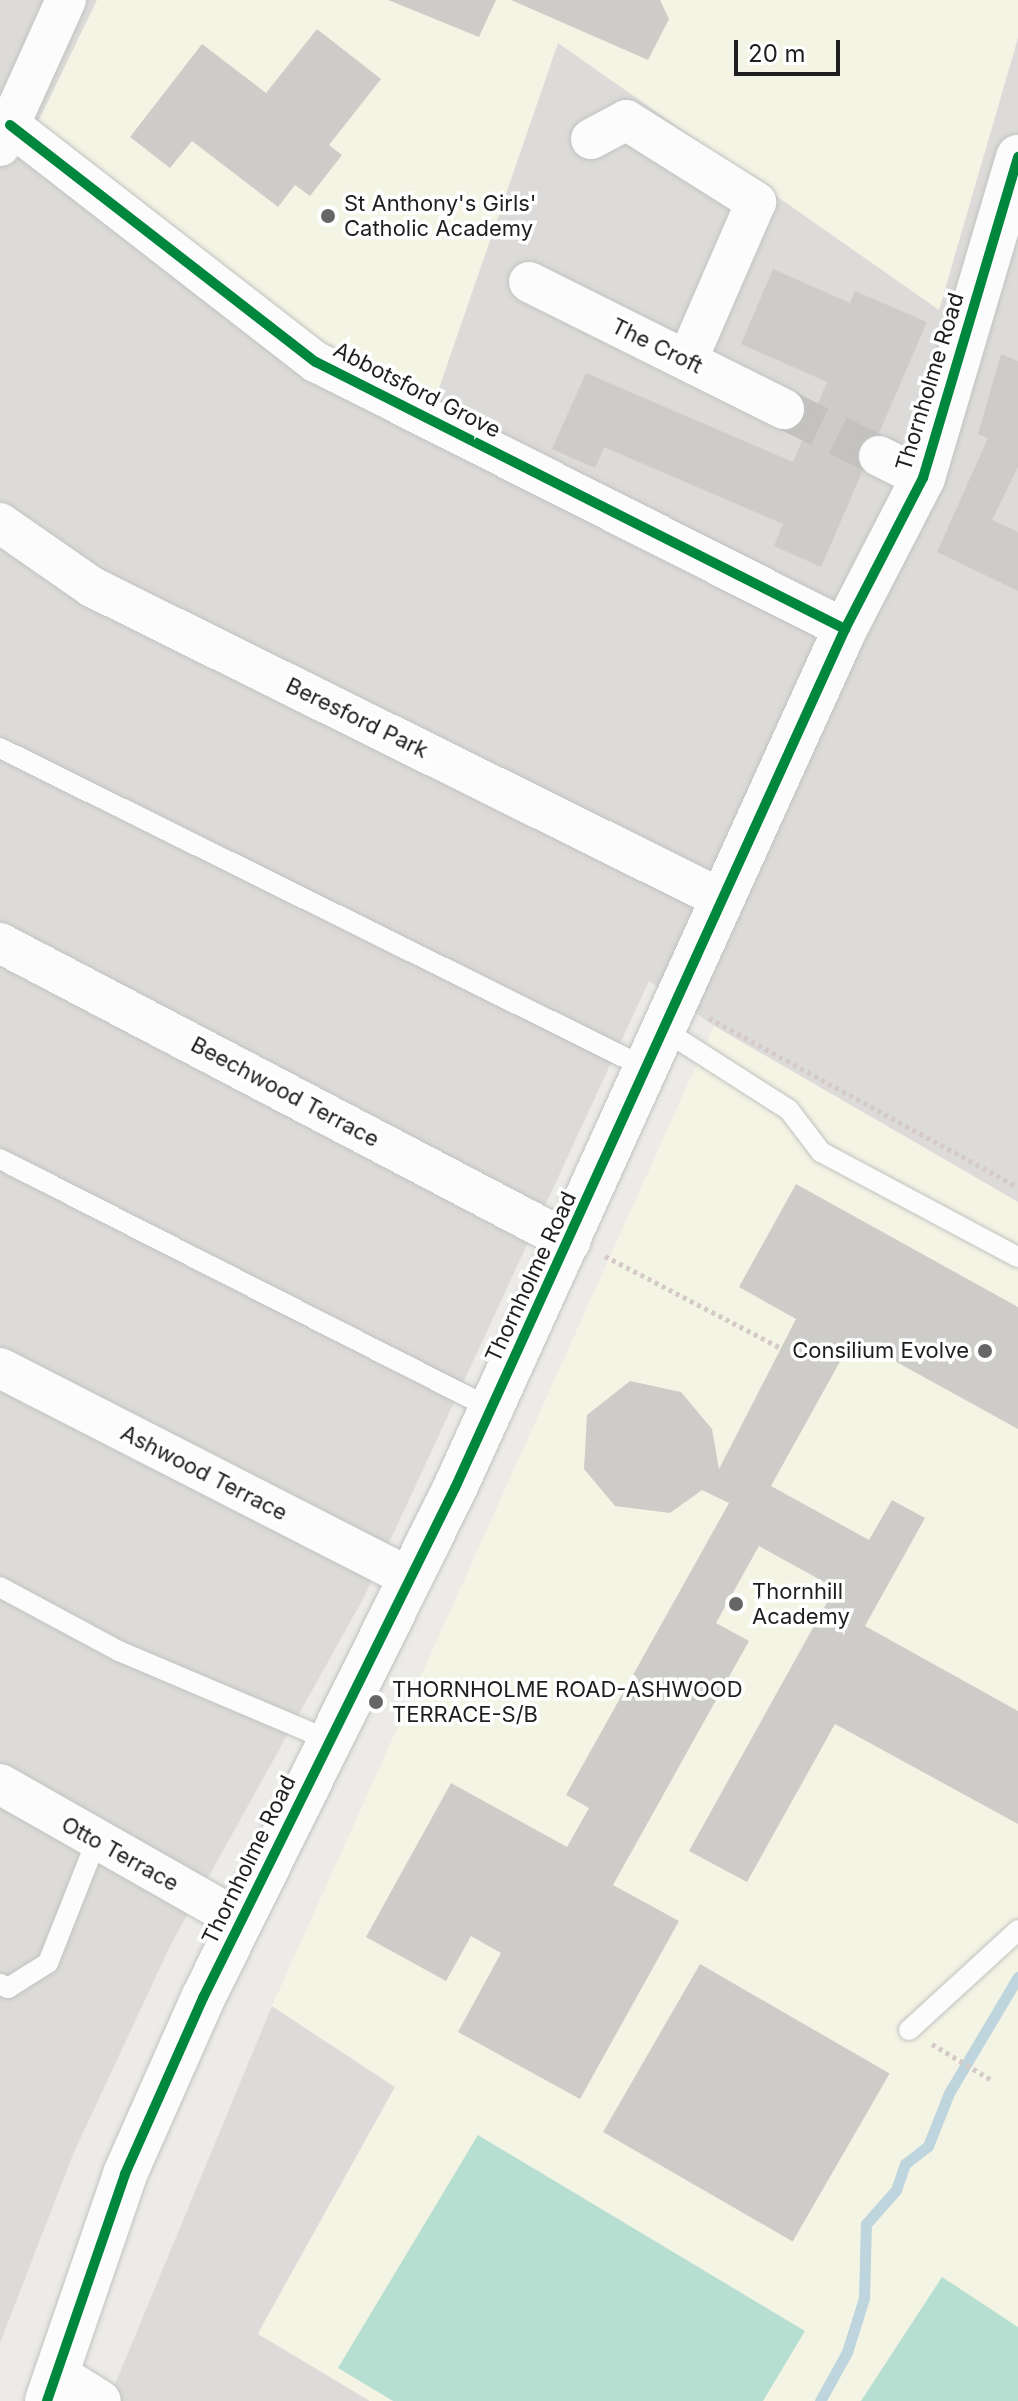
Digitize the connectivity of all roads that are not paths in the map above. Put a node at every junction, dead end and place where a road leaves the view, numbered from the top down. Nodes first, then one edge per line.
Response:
1 (66, 0) edge
2 (5, 136) edge
3 (591, 139) dead end
4 (1018, 157) edge
5 (529, 282) dead end
6 (687, 361) junction
7 (784, 409) tunnel mouth
8 (879, 456) tunnel mouth
9 (923, 478) junction
10 (0, 523) edge
11 (845, 629) junction
12 (0, 748) edge
13 (722, 899) junction
14 (0, 943) edge
15 (662, 1033) junction
16 (0, 1159) edge
17 (570, 1242) junction
18 (1018, 1257) edge
19 (0, 1368) edge
20 (492, 1409) junction
21 (408, 1577) junction
22 (0, 1587) edge
23 (329, 1740) junction
24 (0, 1784) edge
25 (96, 1842) junction
26 (241, 1921) junction
27 (1018, 1930) edge
28 (0, 1984) edge
29 (909, 2030) dead end
30 (51, 2386) edge
31 (101, 2401) edge

1 - 2 street
2 - 11 street, Abbotsford Grove
3 - 6 street
4 - 9 street, Thornholme Road
5 - 6 street, The Croft
6 - 7 street, The Croft
8 - 9 street
9 - 11 street, Thornholme Road
10 - 13 street, Beresford Park
11 - 13 street, Thornholme Road
12 - 15 lane
13 - 15 street, Thornholme Road
14 - 17 street, Beechwood Terrace
15 - 17 street, Thornholme Road
15 - 18 lane
16 - 20 lane
17 - 20 street, Thornholme Road
19 - 21 street, Ashwood Terrace
20 - 21 street, Thornholme Road
21 - 23 street, Thornholme Road
22 - 23 lane
23 - 26 street, Thornholme Road
24 - 25 street, Otto Terrace
25 - 26 street, Otto Terrace
25 - 28 lane
26 - 30 street, Thornholme Road
27 - 29 lane
30 - 31 street

